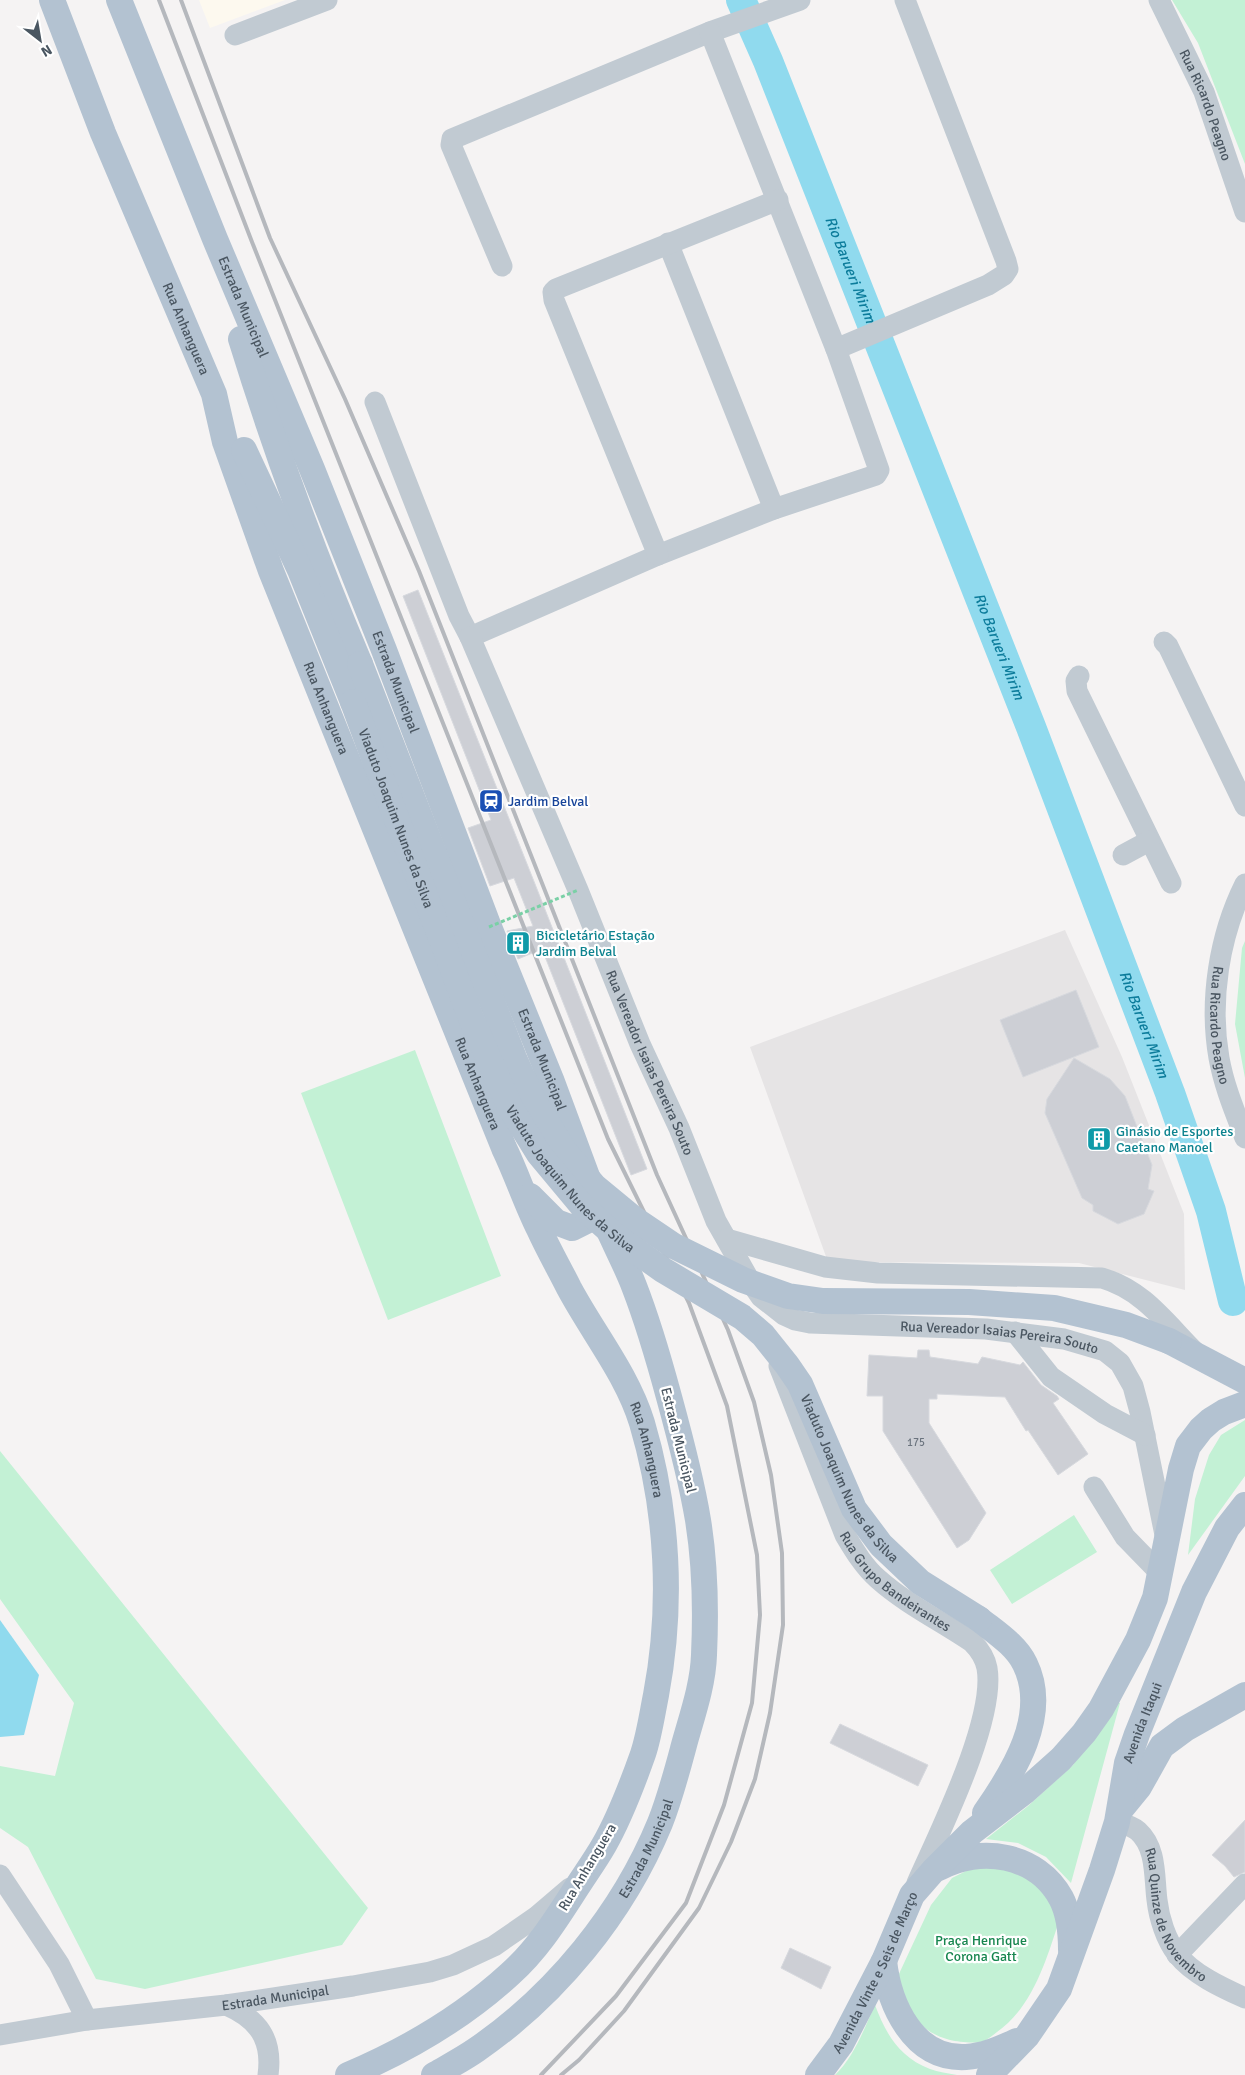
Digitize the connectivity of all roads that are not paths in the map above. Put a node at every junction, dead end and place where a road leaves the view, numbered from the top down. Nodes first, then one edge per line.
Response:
1 (52, 0) edge
2 (119, 0) edge
3 (327, 0) edge
4 (800, 0) edge
5 (905, 0) edge
6 (1159, 0) edge
7 (718, 30) junction
8 (236, 35) dead end
9 (778, 200) junction
10 (1245, 212) edge
11 (668, 243) junction
12 (223, 257) junction
13 (502, 266) dead end
14 (843, 346) junction
15 (214, 394) junction
16 (376, 402) dead end
17 (774, 509) junction
18 (658, 555) junction
19 (470, 637) junction
20 (1164, 642) dead end
21 (1079, 676) dead end
22 (1245, 806) edge
23 (1149, 842) junction
24 (1123, 855) dead end
25 (1171, 883) dead end
26 (1245, 884) edge
27 (1245, 1138) edge
28 (521, 1184) junction
29 (596, 1198) junction
30 (731, 1246) junction
31 (1015, 1332) junction
32 (1215, 1365) junction
33 (1245, 1381) edge
34 (1245, 1404) edge
35 (1145, 1435) junction
36 (1094, 1486) dead end
37 (1245, 1505) edge
38 (1166, 1543) junction
39 (1160, 1572) junction
40 (1245, 1695) edge
41 (1118, 1817) junction
42 (972, 1832) junction
43 (933, 1871) junction
44 (0, 1875) edge
45 (582, 1879) junction
46 (1245, 1884) edge
47 (912, 1895) junction
48 (1072, 1954) junction
49 (1177, 1954) junction
50 (884, 1961) junction
51 (1245, 1998) edge
52 (226, 2005) junction
53 (87, 2020) junction
54 (0, 2035) edge
55 (1027, 2036) junction
56 (268, 2075) edge
57 (348, 2075) edge
58 (434, 2075) edge
59 (818, 2075) edge
60 (989, 2075) edge

1 - 15 main road, Rua Anhanguera
2 - 12 main road, Estrada Municipal
3 - 8 street
4 - 7 street
5 - 14 street
6 - 10 street, Rua Ricardo Peagno
7 - 9 street
7 - 13 street
9 - 11 street
9 - 14 street
11 - 17 street
11 - 18 street
12 - 29 main road, Estrada Municipal
12 - 32 main road, Viaduto Joaquim Nunes da Silva, bridge
14 - 17 street
15 - 28 main road, Rua Anhanguera
15 - 42 main road, Viaduto Joaquim Nunes da Silva, bridge
16 - 19 street, Rua Vereador Isaias Pereira Souto
17 - 18 street
18 - 19 street
19 - 30 street, Rua Vereador Isaias Pereira Souto
20 - 22 street
21 - 23 street
23 - 24 street
23 - 25 street
26 - 27 street, Rua Ricardo Peagno
28 - 29 main road
28 - 45 main road, Rua Anhanguera
29 - 58 main road, Estrada Municipal
30 - 31 street, Rua Vereador Isaias Pereira Souto
30 - 32 street
30 - 47 street, Rua Grupo Bandeirantes
31 - 35 street
31 - 35 street, Rua Vereador Isaias Pereira Souto
32 - 33 main road, Viaduto Joaquim Nunes da Silva
34 - 38 main road
35 - 38 street, Rua Vereador Isaias Pereira Souto
36 - 39 street
37 - 41 main road, Avenida Itaqui
38 - 39 main road
39 - 42 main road
40 - 41 main road
41 - 48 main road, Avenida Itaqui
41 - 49 street, Rua Quinze de Novembro
42 - 43 main road, Avenida Vinte e Seis de Março
43 - 47 main road, Avenida Vinte e Seis de Março
43 - 48 main road
44 - 53 street
45 - 52 street, Estrada Municipal
45 - 57 main road, Rua Anhanguera
46 - 49 street
47 - 50 main road, Avenida Vinte e Seis de Março
48 - 55 main road
49 - 51 street, Rua Quinze de Novembro
50 - 55 main road
50 - 59 main road, Avenida Vinte e Seis de Março
52 - 53 street, Estrada Municipal
52 - 56 street
53 - 54 street, Estrada Municipal
55 - 60 main road

